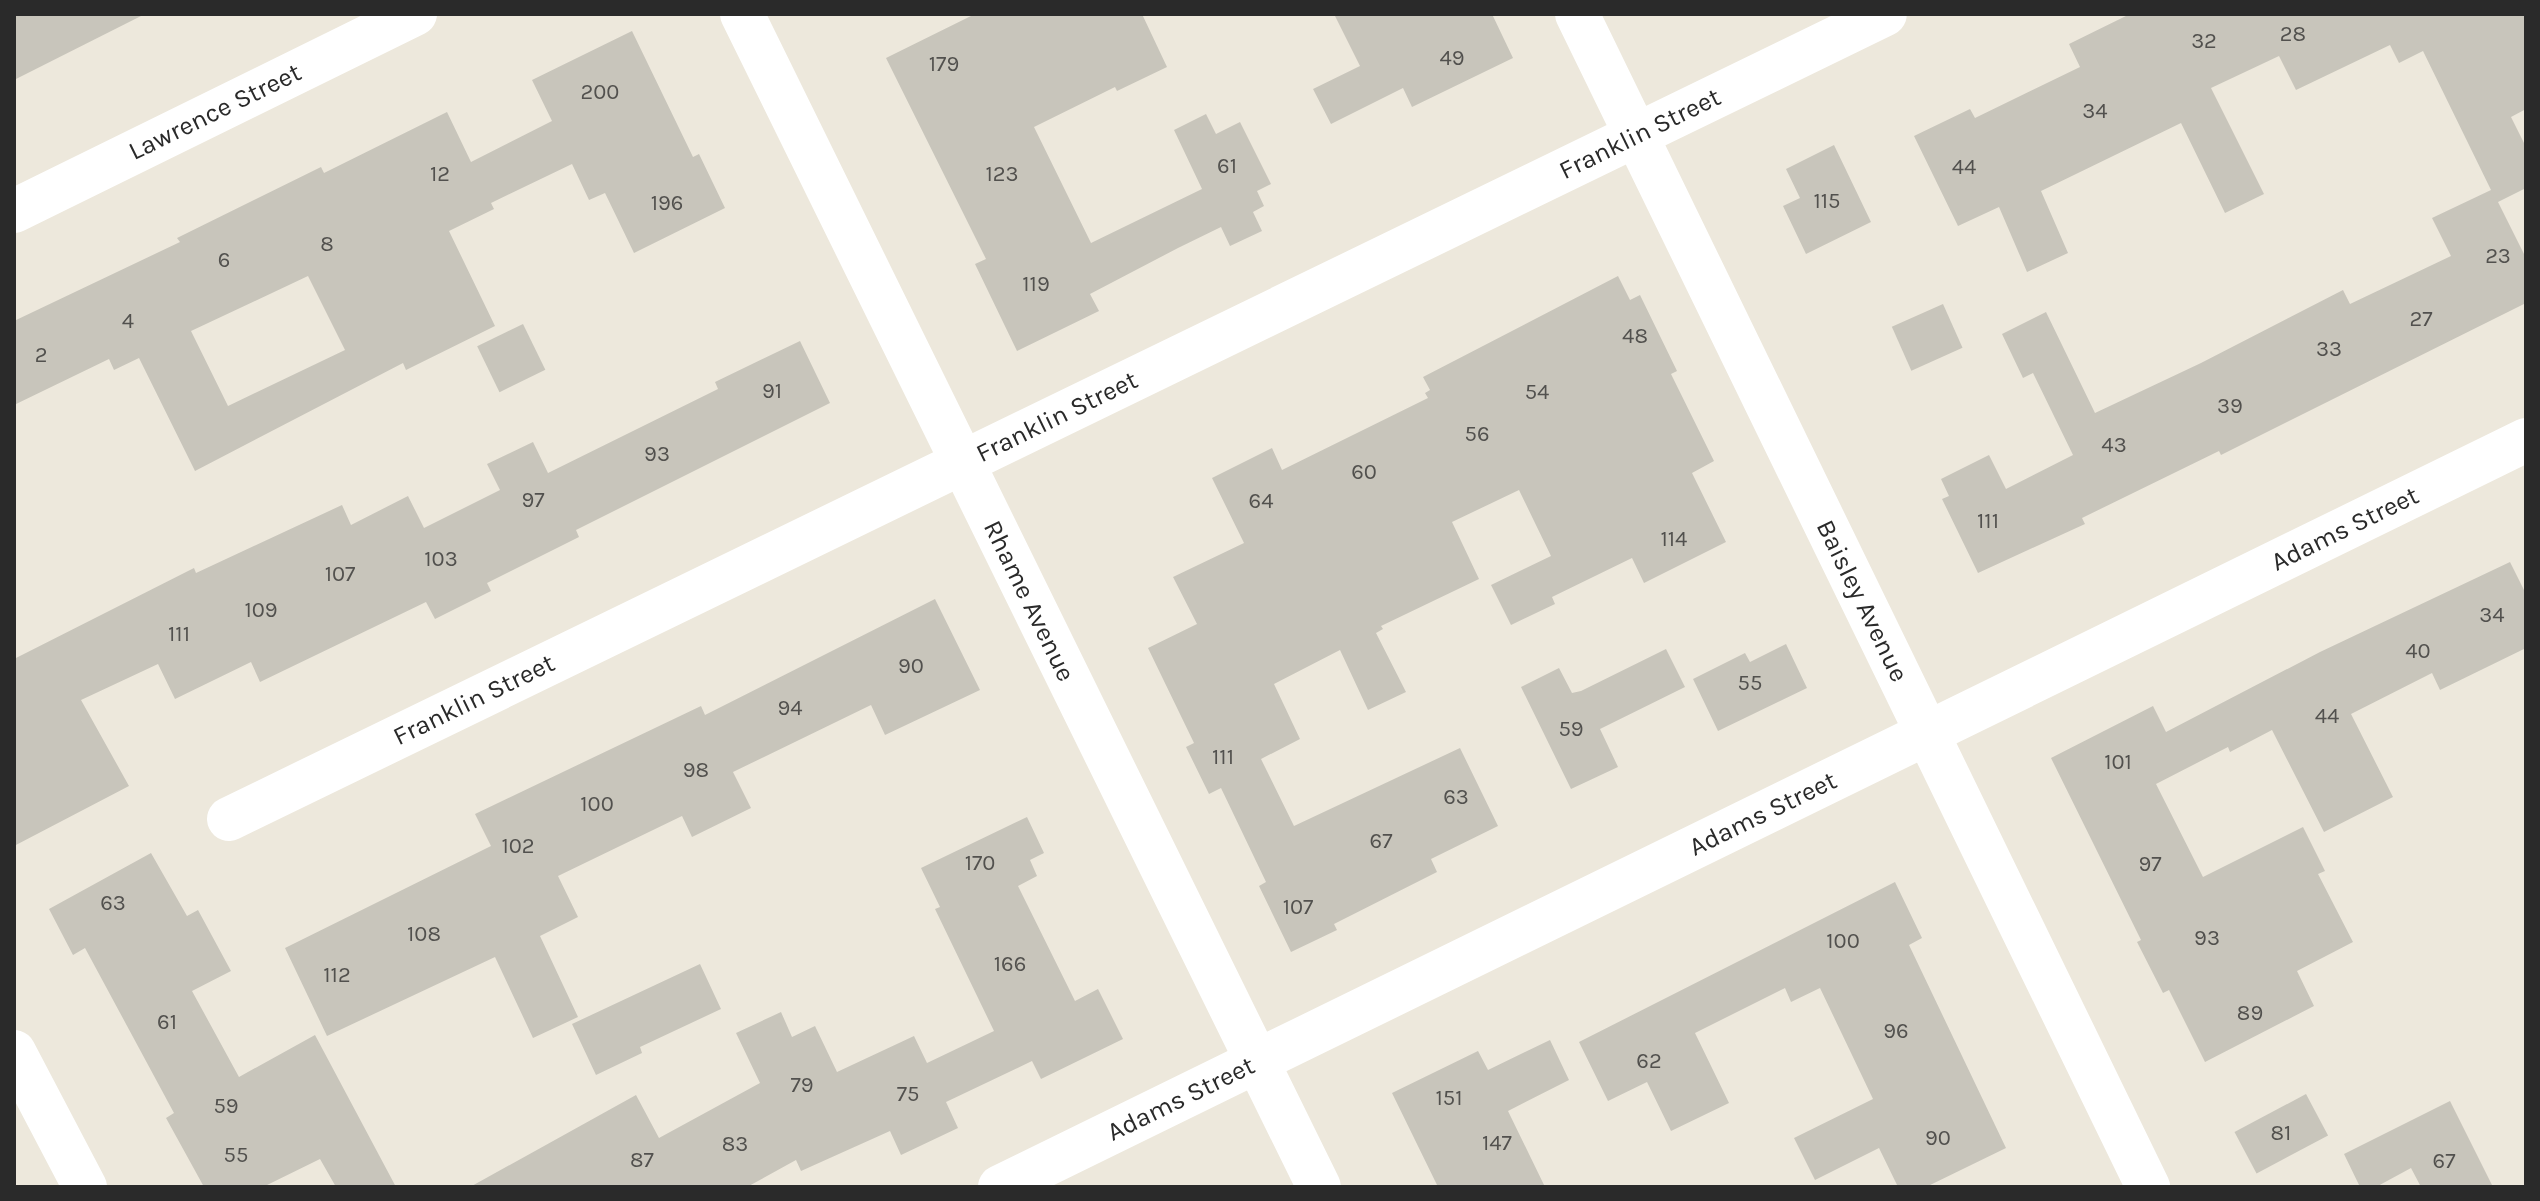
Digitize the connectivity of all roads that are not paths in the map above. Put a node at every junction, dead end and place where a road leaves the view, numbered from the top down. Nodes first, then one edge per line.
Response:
1 (415, 14) edge
2 (742, 14) edge
3 (1577, 14) edge
4 (1885, 14) edge
5 (1637, 137) junction
6 (14, 211) edge
7 (2526, 440) edge
8 (961, 463) junction
9 (1927, 733) junction
10 (229, 819) dead end
11 (14, 1052) edge
12 (1255, 1063) junction
13 (85, 1187) edge
14 (1000, 1187) edge
15 (1319, 1187) edge
16 (2148, 1187) edge

1 - 6 street, Lawrence Street
2 - 8 street, Rhame Avenue
3 - 5 street, Baisley Avenue
4 - 5 street, Franklin Street
5 - 8 street, Franklin Street
5 - 9 street, Baisley Avenue
7 - 9 street, Adams Street
8 - 10 street, Franklin Street
8 - 12 street, Rhame Avenue
9 - 12 street, Adams Street
9 - 16 street, Baisley Avenue
11 - 13 street
12 - 14 street, Adams Street
12 - 15 street, Rhame Avenue

